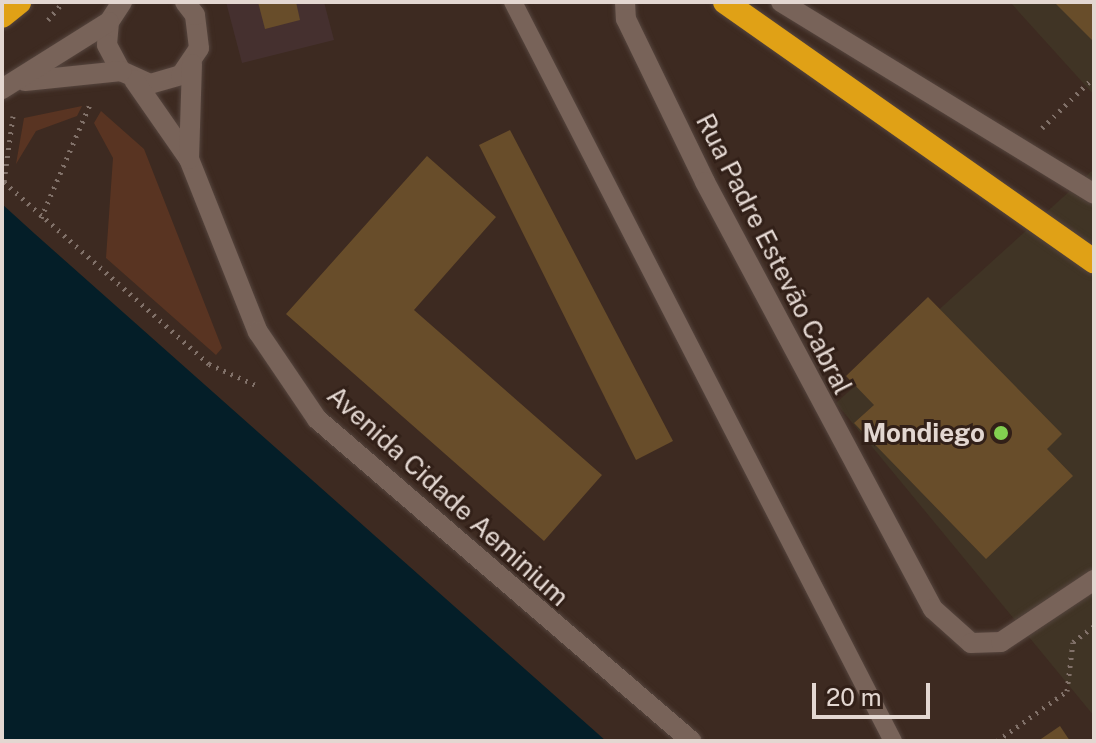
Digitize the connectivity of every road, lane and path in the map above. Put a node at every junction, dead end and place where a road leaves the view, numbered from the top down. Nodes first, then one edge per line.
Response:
1 (7, 2) edge
2 (19, 2) edge
3 (185, 2) edge
4 (513, 2) edge
5 (725, 2) edge
6 (781, 2) edge
7 (2, 8) edge
8 (623, 8) edge
9 (114, 9) edge
10 (2, 16) edge
11 (192, 64) junction
12 (128, 76) junction
13 (1094, 77) edge
14 (2, 89) edge
15 (83, 96) dead end
16 (93, 98) junction
17 (106, 103) dead end
18 (24, 107) dead end
19 (13, 111) dead end
20 (12, 126) dead end
21 (1022, 148) junction
22 (189, 159) junction
23 (1094, 194) edge
24 (41, 218) junction
25 (1094, 261) edge
26 (259, 387) dead end
27 (1094, 580) edge
28 (1094, 626) edge
29 (692, 741) edge
30 (893, 741) edge
31 (997, 741) edge

1 - 7 highway
2 - 10 highway
3 - 11 street
4 - 30 lane
5 - 25 highway
6 - 21 street
8 - 27 street, Rua Padre Estevão Cabral
9 - 12 street
9 - 14 street
11 - 12 street
11 - 22 street
12 - 14 street
12 - 22 street
13 - 21 path
15 - 16 path
16 - 17 path
16 - 24 path
18 - 19 path
20 - 24 path
21 - 23 street
22 - 29 street, Avenida Cidade Aeminium
24 - 26 path
28 - 31 path

